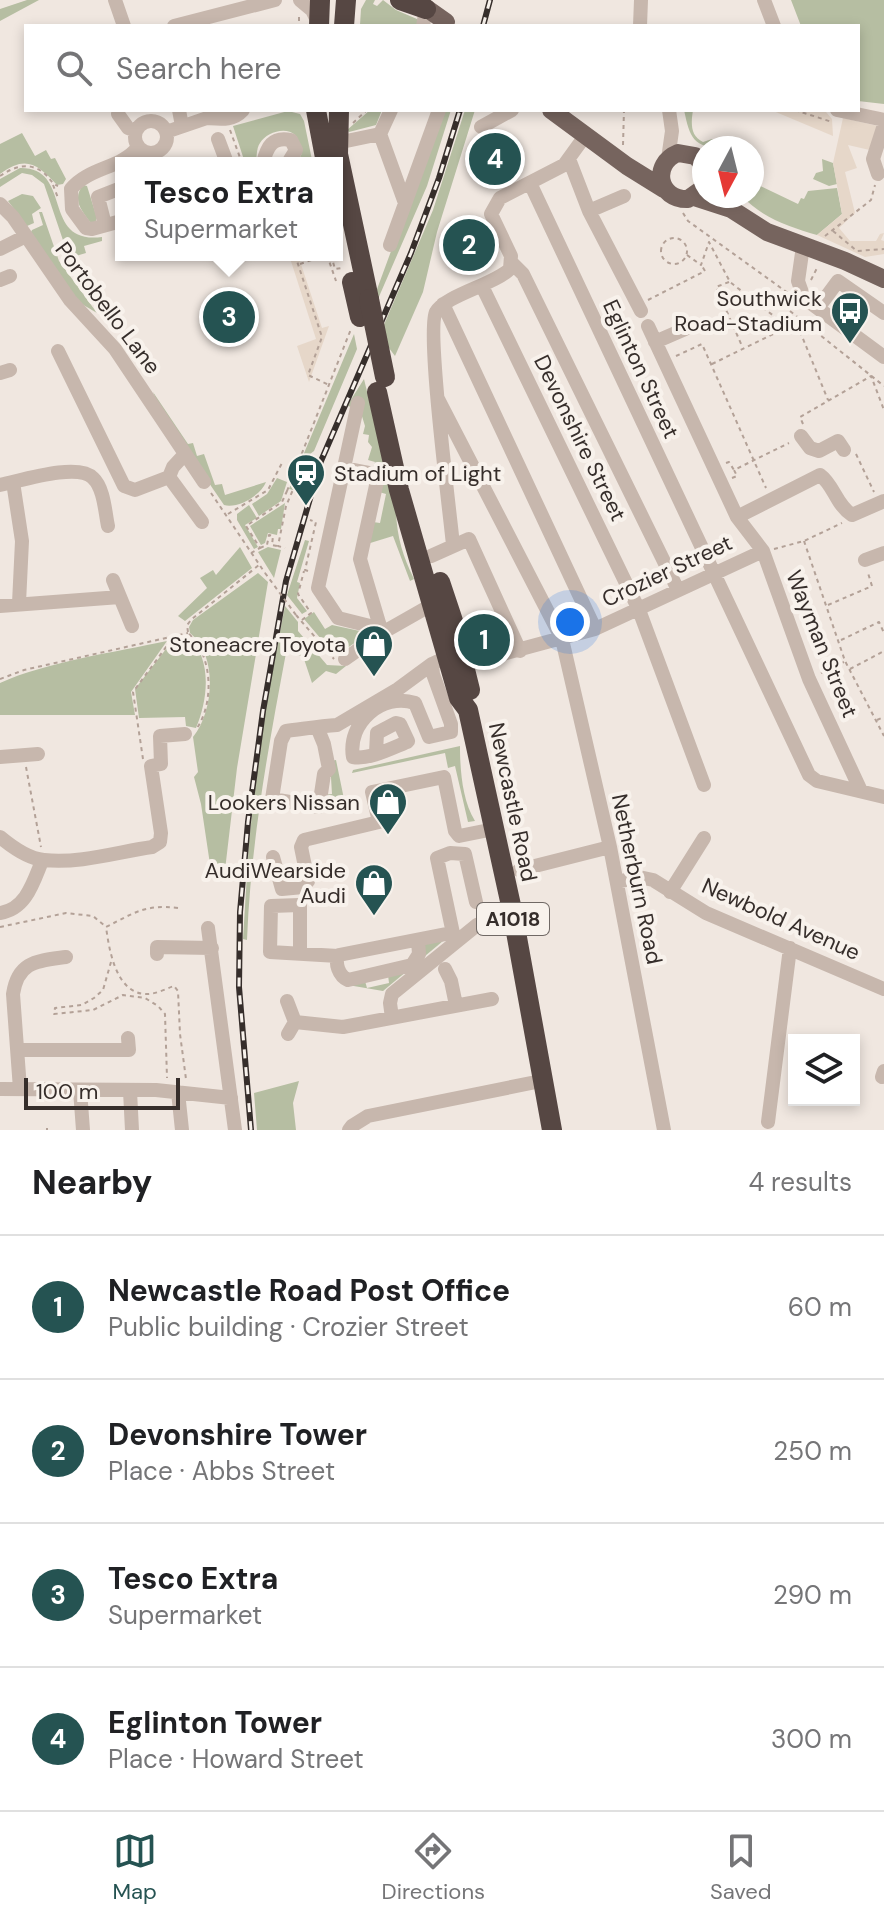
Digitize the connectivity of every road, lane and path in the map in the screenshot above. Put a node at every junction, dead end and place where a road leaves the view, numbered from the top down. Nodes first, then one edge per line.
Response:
1 (115, 0) edge
2 (300, 0) edge
3 (320, 0) edge
4 (346, 0) edge
5 (400, 0) edge
6 (641, 0) edge
7 (764, 0) edge
8 (268, 1) edge
9 (423, 9) edge
10 (220, 20) edge
11 (123, 24) edge
12 (189, 24) edge
13 (319, 24) edge
14 (320, 24) edge
15 (344, 24) edge
16 (449, 24) edge
17 (642, 24) edge
18 (773, 24) edge
19 (179, 112) edge
20 (241, 112) edge
21 (317, 112) edge
22 (365, 112) edge
23 (390, 112) edge
24 (438, 112) edge
25 (508, 112) edge
26 (554, 112) edge
27 (624, 112) edge
28 (669, 112) edge
29 (845, 112) edge
30 (118, 114) dead end
31 (213, 114) edge
32 (151, 116) edge
33 (884, 122) edge
34 (182, 126) junction
35 (229, 126) dead end
36 (481, 127) dead end
37 (136, 131) junction
38 (672, 131) junction
39 (166, 132) junction
40 (380, 134) junction
41 (585, 136) junction
42 (334, 138) edge
43 (218, 139) dead end
44 (138, 147) junction
45 (692, 153) edge
46 (128, 157) edge
47 (225, 157) edge
48 (240, 157) edge
49 (264, 157) edge
50 (292, 157) edge
51 (692, 157) edge
52 (569, 159) junction
53 (666, 160) junction
54 (622, 162) junction
55 (115, 163) edge
56 (878, 174) dead end
57 (0, 176) edge
58 (343, 181) edge
59 (530, 183) junction
60 (53, 184) junction
61 (63, 187) dead end
62 (664, 189) junction
63 (115, 190) edge
64 (624, 196) dead end
65 (692, 196) edge
66 (405, 203) junction
67 (0, 204) edge
68 (60, 205) dead end
69 (734, 208) edge
70 (589, 211) junction
71 (115, 222) edge
72 (105, 225) junction
73 (833, 231) dead end
74 (26, 236) junction
75 (343, 239) edge
76 (390, 245) dead end
77 (803, 246) junction
78 (0, 249) edge
79 (884, 249) edge
80 (687, 255) junction
81 (297, 261) edge
82 (310, 261) edge
83 (330, 261) edge
84 (331, 261) edge
85 (512, 263) junction
86 (298, 265) junction
87 (701, 265) junction
88 (342, 268) dead end
89 (884, 279) edge
90 (730, 282) junction
91 (337, 285) dead end
92 (482, 286) junction
93 (443, 304) junction
94 (818, 308) junction
95 (641, 311) joint
96 (790, 311) dead end
97 (884, 313) edge
98 (360, 315) junction
99 (801, 320) junction
100 (797, 323) junction
101 (648, 326) dead end
102 (788, 327) junction
103 (685, 329) dead end
104 (655, 342) junction
105 (743, 347) junction
106 (58, 351) dead end
107 (884, 357) edge
108 (665, 361) junction
109 (711, 365) junction
110 (871, 376) junction
111 (381, 384) junction
112 (329, 385) junction
113 (884, 386) edge
114 (438, 399) junction
115 (828, 400) junction
116 (358, 403) dead end
117 (884, 410) edge
118 (801, 436) junction
119 (844, 450) joint
120 (819, 451) junction
121 (185, 454) junction
122 (754, 460) junction
123 (283, 461) dead end
124 (344, 468) junction
125 (820, 475) junction
126 (169, 477) junction
127 (204, 482) joint
128 (721, 482) junction
129 (7, 484) edge
130 (287, 491) junction
131 (772, 500) junction
132 (882, 502) edge
133 (226, 515) junction
134 (852, 515) junction
135 (737, 517) junction
136 (202, 522) dead end
137 (108, 526) dead end
138 (804, 541) junction
139 (453, 545) junction
140 (278, 546) junction
141 (260, 548) junction
142 (285, 548) dead end
143 (763, 551) junction
144 (251, 553) junction
145 (884, 553) edge
146 (431, 556) junction
147 (865, 560) joint
148 (259, 565) junction
149 (305, 570) dead end
150 (713, 573) junction
151 (113, 580) dead end
152 (678, 590) junction
153 (120, 597) junction
154 (438, 601) junction
155 (19, 603) junction
156 (0, 606) edge
157 (826, 606) junction
158 (639, 610) junction
159 (301, 621) junction
160 (132, 626) dead end
161 (595, 629) junction
162 (188, 633) junction
163 (382, 633) junction
164 (884, 633) edge
165 (173, 638) junction
166 (562, 639) junction
167 (839, 641) junction
168 (520, 651) junction
169 (884, 651) edge
170 (345, 659) joint
171 (451, 661) junction
172 (845, 661) junction
173 (849, 669) junction
174 (0, 679) edge
175 (809, 679) junction
176 (884, 717) edge
177 (876, 720) junction
178 (317, 727) junction
179 (185, 734) joint
180 (884, 736) edge
181 (376, 753) dead end
182 (31, 755) joint
183 (0, 757) edge
184 (151, 766) junction
185 (704, 785) dead end
186 (861, 791) junction
187 (884, 797) edge
188 (494, 829) junction
189 (0, 837) edge
190 (704, 838) dead end
191 (610, 847) junction
192 (273, 857) dead end
193 (42, 861) junction
194 (519, 870) dead end
195 (617, 882) junction
196 (670, 892) junction
197 (476, 902) dead end
198 (178, 908) dead end
199 (512, 910) junction
200 (0, 913) edge
201 (0, 927) edge
202 (106, 927) junction
203 (208, 928) dead end
204 (453, 937) junction
205 (418, 940) junction
206 (212, 948) junction
207 (790, 948) junction
208 (300, 953) dead end
209 (157, 954) dead end
210 (338, 956) junction
211 (66, 957) dead end
212 (111, 961) junction
213 (445, 969) dead end
214 (884, 989) edge
215 (492, 999) dead end
216 (287, 1001) dead end
217 (456, 1005) junction
218 (392, 1018) junction
219 (128, 1038) dead end
220 (18, 1050) junction
221 (541, 1081) junction
222 (0, 1089) edge
223 (20, 1089) junction
224 (80, 1090) junction
225 (156, 1090) junction
226 (130, 1091) junction
227 (181, 1092) junction
228 (231, 1098) junction
229 (768, 1122) dead end
230 (83, 1130) edge
231 (132, 1130) edge
232 (182, 1130) edge
233 (235, 1130) edge
234 (349, 1130) edge
235 (552, 1130) edge
236 (664, 1130) edge

1 - 11 street
2 - 13 street
3 - 14 highway
4 - 15 highway
5 - 9 highway
6 - 17 street
7 - 18 street
8 - 10 street
9 - 16 main road
10 - 12 street
19 - 34 street
20 - 31 street
21 - 42 highway, A1018
22 - 42 path
23 - 40 street
24 - 66 street
25 - 36 street
26 - 41 main road
27 - 54 path
28 - 38 street
29 - 33 street
30 - 37 street
31 - 34 street
32 - 37 street
32 - 39 street
33 - 56 street
34 - 39 street
35 - 48 path
37 - 44 street
38 - 45 street
38 - 53 street
39 - 44 street
40 - 42 street
40 - 66 street
41 - 52 street
41 - 54 main road
43 - 47 street
44 - 46 street
49 - 50 street
51 - 53 main road
52 - 59 street
52 - 70 street
53 - 54 main road
53 - 62 main road
54 - 62 main road
55 - 72 street
57 - 60 path
58 - 98 highway, A1018
59 - 85 street
59 - 150 street, Eglinton Street
60 - 61 path
60 - 68 path
62 - 65 main road
63 - 72 street
64 - 70 street
66 - 76 street
67 - 74 street, Portobello Lane
69 - 77 main road
70 - 95 street
71 - 72 street
73 - 79 path
74 - 78 street
74 - 121 street, Portobello Lane
75 - 98 highway, A1018
77 - 89 main road
77 - 94 street
80 - 80 path
80 - 87 path
81 - 86 path
82 - 86 path
83 - 91 path
84 - 88 path
85 - 92 street
85 - 152 street
86 - 112 path
87 - 90 path
87 - 95 path
90 - 102 path
90 - 105 path
92 - 93 street
92 - 158 street, Devonshire Street
93 - 114 street
93 - 161 street
94 - 97 street
94 - 107 street
96 - 99 path
98 - 111 highway, A1018, bridge
98 - 112 path
99 - 100 path
99 - 110 path
100 - 102 path
100 - 115 path
101 - 104 street, Wayman Street
102 - 105 path
103 - 104 street
104 - 108 street, Wayman Street
105 - 109 path
106 - 126 street
108 - 109 path
108 - 128 street, Wayman Street
109 - 122 path
110 - 113 path
110 - 115 path
110 - 117 path
111 - 146 highway, A1018
111 - 154 highway, A1018
112 - 130 path
114 - 139 street
114 - 166 street, Netherburn Road
115 - 118 path
116 - 124 street
118 - 120 street
118 - 122 path
119 - 120 street
119 - 132 path
120 - 125 street
121 - 126 street
121 - 127 street, Portobello Lane
122 - 128 path
122 - 131 path
123 - 133 path
124 - 163 street
124 - 163 street
125 - 131 street
125 - 134 street
126 - 136 street
127 - 133 path
128 - 135 street, Wayman Street
129 - 137 street
129 - 155 street
130 - 140 path
130 - 141 path
131 - 135 street
132 - 134 street
133 - 144 path
134 - 138 path
135 - 143 street, Wayman Street
138 - 143 path
138 - 157 path, Wayman Street
139 - 146 street
139 - 168 street
140 - 141 path
140 - 142 path
141 - 144 path
143 - 150 street, Crozier Street
143 - 175 street, Wayman Street
144 - 148 path
145 - 147 street
146 - 154 highway, A1018
147 - 157 path
148 - 159 path, bridge
148 - 162 path
149 - 159 path
150 - 152 street, Crozier Street
150 - 186 street, Eglinton Street
151 - 153 street
152 - 158 street, Crozier Street
153 - 155 street
153 - 160 street
154 - 163 street
154 - 171 highway, A1018
155 - 156 street
157 - 167 path, Wayman Street
158 - 161 street, Crozier Street
158 - 185 street, Devonshire Street
159 - 170 path
161 - 166 street, Crozier Street
162 - 165 path
162 - 179 path
163 - 170 street
164 - 167 path
165 - 174 path
165 - 184 path
166 - 168 street, Crozier Street
166 - 191 street, Netherburn Road
167 - 172 path, Wayman Street
168 - 171 street, Crozier Street
169 - 173 path
171 - 178 street
171 - 181 street
171 - 188 highway, Newcastle Road / A1018
172 - 173 path, Wayman Street
172 - 175 path
173 - 177 path, Wayman Street
175 - 186 street, Wayman Street
176 - 177 path
177 - 180 path, Wayman Street
178 - 178 street
179 - 184 street
182 - 183 street
182 - 193 path
184 - 193 street
186 - 187 street
188 - 192 street
188 - 199 highway, Newcastle Road / A1018
189 - 193 street
190 - 196 street
191 - 194 street
191 - 195 street, Netherburn Road
193 - 200 street
195 - 196 street, Newbold Avenue
195 - 236 street, Netherburn Road
196 - 207 street, Newbold Avenue
197 - 204 street
198 - 202 path
199 - 204 street
199 - 221 highway, Newcastle Road / A1018
201 - 202 path
202 - 212 path
203 - 206 street
204 - 205 street
204 - 218 street
205 - 210 street
205 - 210 street
206 - 209 street
206 - 228 street
207 - 214 street, Newbold Avenue
207 - 229 street
208 - 210 street
211 - 220 street
212 - 225 path
212 - 227 path
213 - 217 street
215 - 217 street
216 - 218 street
217 - 218 street
219 - 220 street
220 - 223 street
221 - 234 street
221 - 235 highway, Newcastle Road / A1018
222 - 223 street
223 - 224 street
224 - 226 street
224 - 230 street
225 - 226 street
225 - 227 street
226 - 231 street
227 - 228 street
227 - 232 street
228 - 233 street

